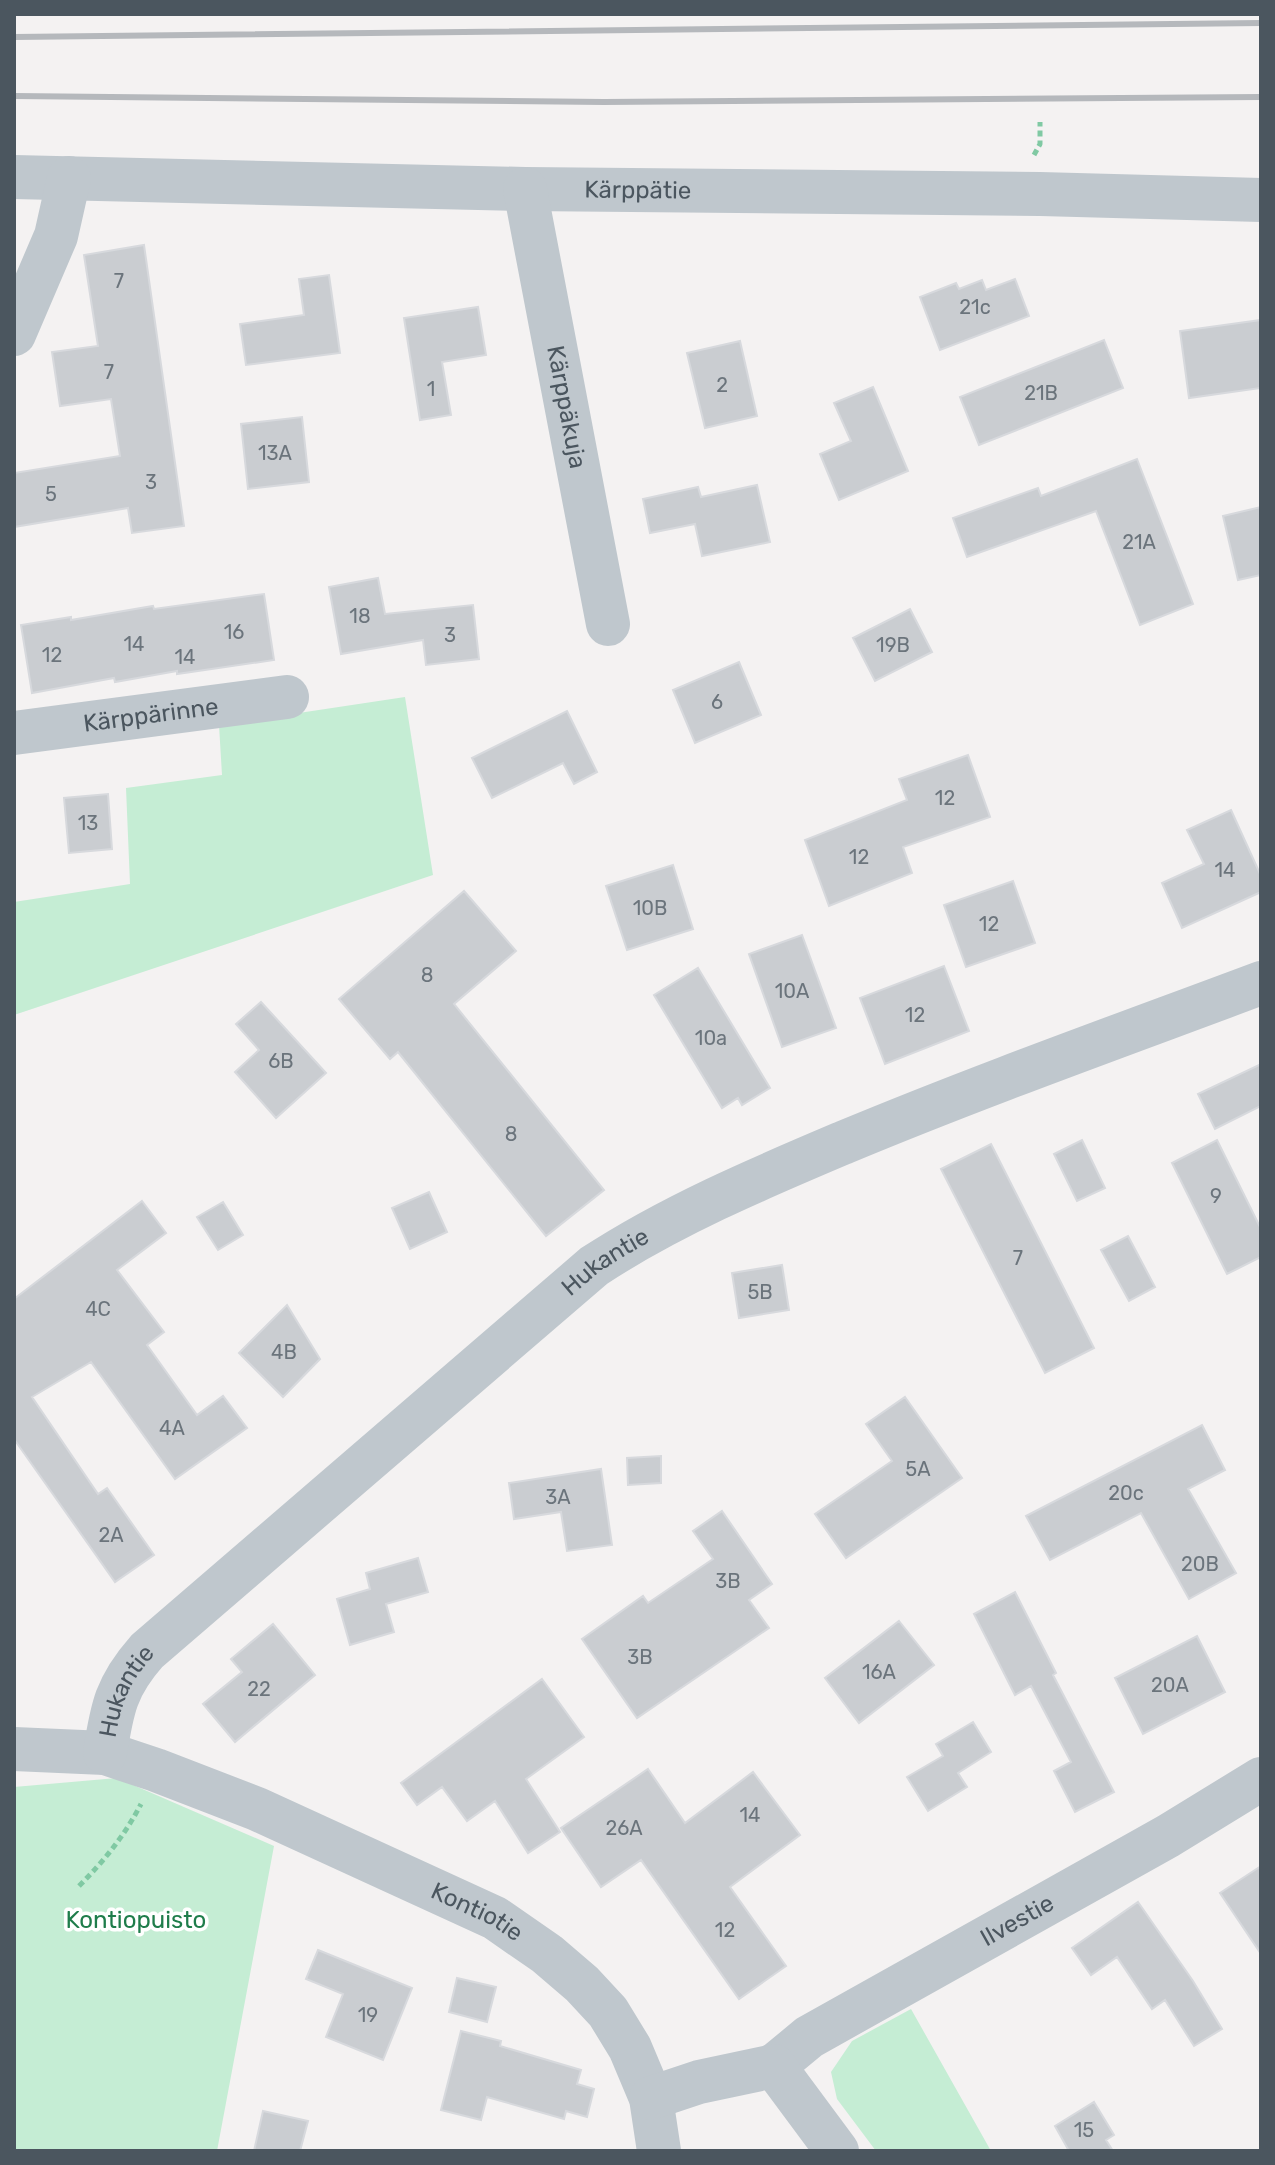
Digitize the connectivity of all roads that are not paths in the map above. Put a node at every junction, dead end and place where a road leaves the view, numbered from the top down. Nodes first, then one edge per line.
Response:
1 (14, 177) edge
2 (69, 178) junction
3 (525, 189) junction
4 (1261, 200) edge
5 (14, 334) edge
6 (608, 624) dead end
7 (287, 697) dead end
8 (14, 733) edge
9 (1261, 983) edge
10 (14, 1749) edge
11 (105, 1753) junction
12 (1261, 1779) edge
13 (774, 2066) junction
14 (651, 2098) junction
15 (659, 2151) edge
16 (837, 2151) edge

1 - 2 street, Kärppätie
2 - 3 street, Kärppätie
2 - 5 street
3 - 4 street, Kärppätie
3 - 6 street, Kärppäkuja
7 - 8 street, Kärppärinne
9 - 11 street, Hukantie
10 - 11 street, Kontiotie
11 - 14 street, Kontiotie
12 - 13 street, Ilvestie
13 - 14 street
13 - 16 street
14 - 15 street

